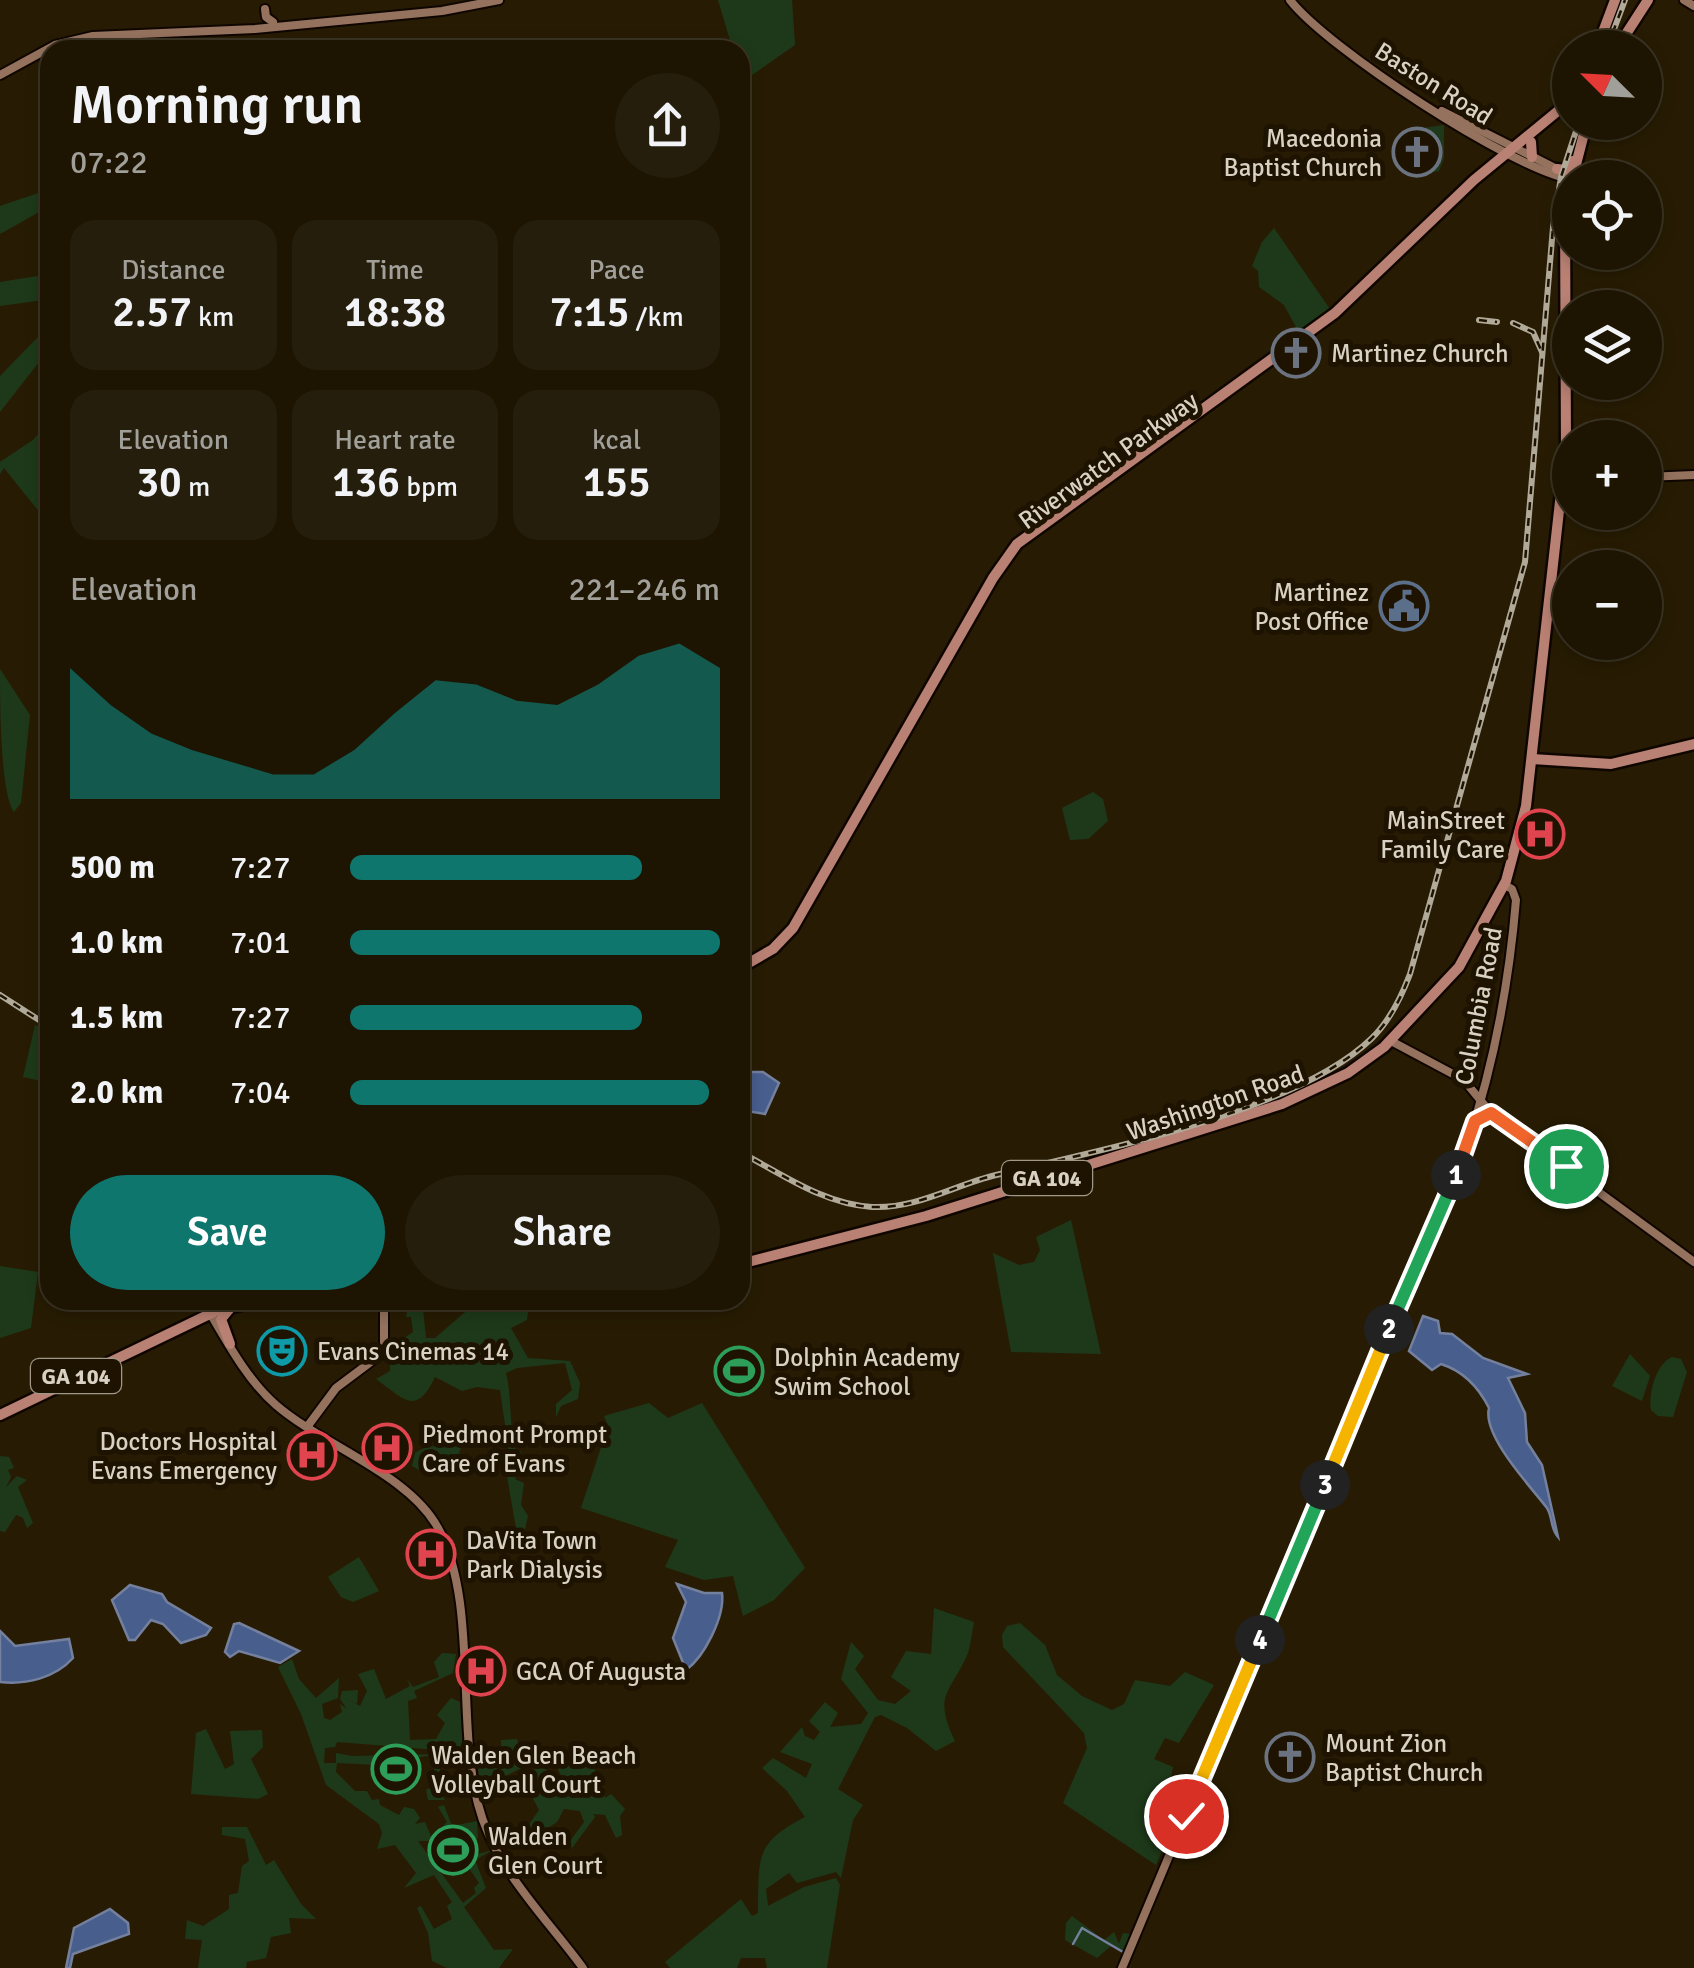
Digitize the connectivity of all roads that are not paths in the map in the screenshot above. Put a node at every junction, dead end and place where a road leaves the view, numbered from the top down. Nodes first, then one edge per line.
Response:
1 (483, 0) edge
2 (498, 0) edge
3 (1290, 0) edge
4 (1617, 0) edge
5 (1648, 0) edge
6 (1684, 0) edge
7 (1694, 6) edge
8 (265, 9) dead end
9 (273, 22) junction
10 (236, 30) junction
11 (1606, 30) edge
12 (1629, 30) edge
13 (150, 36) junction
14 (250, 38) dead end
15 (72, 40) edge
16 (40, 53) edge
17 (0, 74) edge
18 (1412, 95) junction
19 (1552, 122) edge
20 (1552, 123) edge
21 (1531, 142) junction
22 (1496, 146) junction
23 (1515, 151) junction
24 (1532, 157) junction
25 (1499, 160) junction
26 (1552, 169) edge
27 (1552, 170) edge
28 (1694, 475) edge
29 (1662, 477) edge
30 (1560, 530) edge
31 (1694, 744) edge
32 (1533, 754) junction
33 (1546, 760) junction
34 (1530, 775) junction
35 (1504, 885) junction
36 (750, 964) edge
37 (750, 965) edge
38 (1390, 1041) junction
39 (1464, 1079) junction
40 (1486, 1084) junction
41 (1472, 1089) junction
42 (1479, 1100) junction
43 (1491, 1113) junction
44 (1475, 1121) junction
45 (750, 1261) edge
46 (1694, 1262) edge
47 (225, 1310) edge
48 (229, 1310) edge
49 (384, 1310) edge
50 (213, 1318) junction
51 (230, 1344) junction
52 (243, 1365) junction
53 (242, 1380) dead end
54 (0, 1415) edge
55 (307, 1426) junction
56 (583, 1968) edge
57 (1122, 1968) edge

1 - 9 main road
2 - 10 main road
3 - 18 main road, Baston Road
4 - 11 main road
5 - 12 main road
6 - 7 main road
8 - 9 main road
9 - 13 main road
10 - 13 main road
10 - 14 main road
13 - 15 main road
16 - 17 main road
18 - 22 main road, Baston Road
18 - 23 main road
19 - 23 main road, Riverwatch Parkway
20 - 21 main road, Riverwatch Parkway
21 - 23 main road, Riverwatch Parkway
21 - 24 main road
22 - 23 main road, Baston Road
22 - 25 main road
23 - 24 main road
23 - 25 main road, Riverwatch Parkway
23 - 27 main road, Baston Road
23 - 37 main road, Riverwatch Parkway
24 - 26 main road
25 - 36 main road, Riverwatch Parkway
28 - 29 main road
30 - 32 main road, Washington Road / GA 104
31 - 33 main road
32 - 33 main road
32 - 34 main road, Washington Road / GA 104
33 - 34 main road
34 - 35 main road, Washington Road / GA 104
35 - 38 main road, Washington Road / GA 104
35 - 40 main road, Columbia Road
38 - 39 main road
38 - 45 main road, Washington Road / GA 104
39 - 41 main road
39 - 42 main road
40 - 41 main road
40 - 42 main road, Columbia Road
41 - 42 main road
42 - 43 main road
42 - 44 main road, Columbia Road
43 - 44 main road
43 - 46 main road
44 - 57 main road, Columbia Road
47 - 50 main road, GA 104
48 - 51 main road
49 - 55 main road
50 - 51 main road
50 - 54 main road, GA 104
51 - 52 main road
52 - 53 main road
52 - 55 main road
55 - 56 main road

